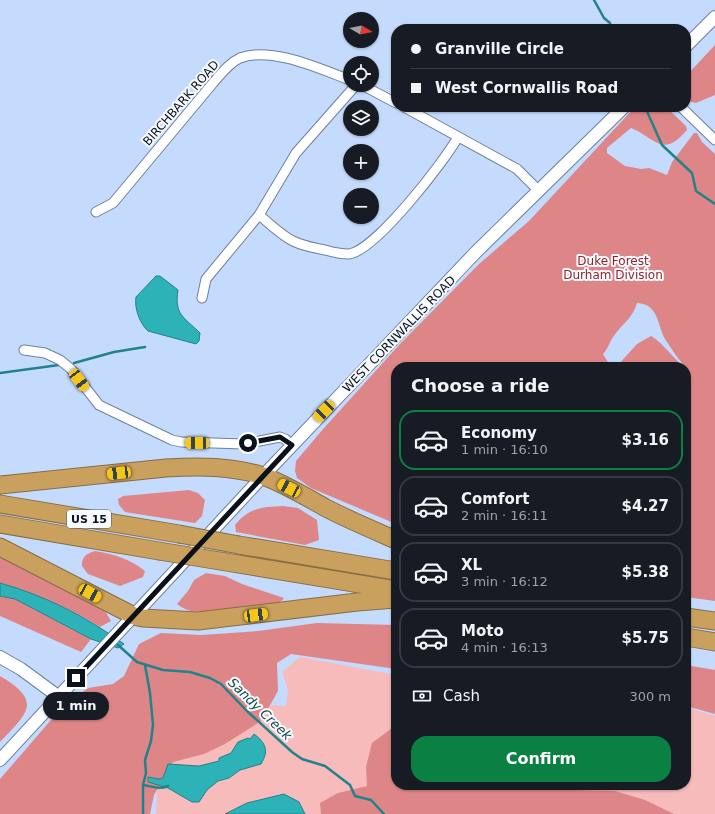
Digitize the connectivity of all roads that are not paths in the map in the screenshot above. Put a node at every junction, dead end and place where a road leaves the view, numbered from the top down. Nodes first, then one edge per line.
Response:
1 (715, 16) edge
2 (691, 41) edge
3 (343, 78) edge
4 (350, 92) edge
5 (375, 92) edge
6 (391, 100) edge
7 (413, 112) edge
8 (619, 112) edge
9 (686, 112) edge
10 (458, 137) junction
11 (715, 140) edge
12 (538, 190) junction
13 (96, 212) dead end
14 (258, 215) junction
15 (202, 298) dead end
16 (24, 350) dead end
17 (292, 445) junction
18 (263, 476) junction
19 (0, 485) edge
20 (0, 504) edge
21 (0, 524) edge
22 (391, 538) edge
23 (0, 547) edge
24 (391, 570) edge
25 (391, 589) edge
26 (391, 599) edge
27 (134, 616) junction
28 (691, 618) edge
29 (715, 621) edge
30 (691, 638) edge
31 (715, 642) edge
32 (0, 657) edge
33 (59, 697) junction
34 (0, 760) edge

1 - 2 street
3 - 13 street, BIRCHBARK ROAD
4 - 14 street
5 - 6 street
7 - 10 street
8 - 12 street, WEST CORNWALLIS ROAD
9 - 11 street
10 - 12 street
10 - 14 street
12 - 17 street, WEST CORNWALLIS ROAD
14 - 15 street
16 - 17 street
17 - 18 street, WEST CORNWALLIS ROAD
18 - 19 highway
18 - 22 highway
18 - 27 street, WEST CORNWALLIS ROAD
20 - 24 highway, US 15, bridge
21 - 25 highway, US 15, bridge
23 - 27 highway
26 - 27 highway
27 - 33 street, WEST CORNWALLIS ROAD
28 - 29 highway
30 - 31 highway
32 - 33 street
33 - 34 street, WEST CORNWALLIS ROAD

